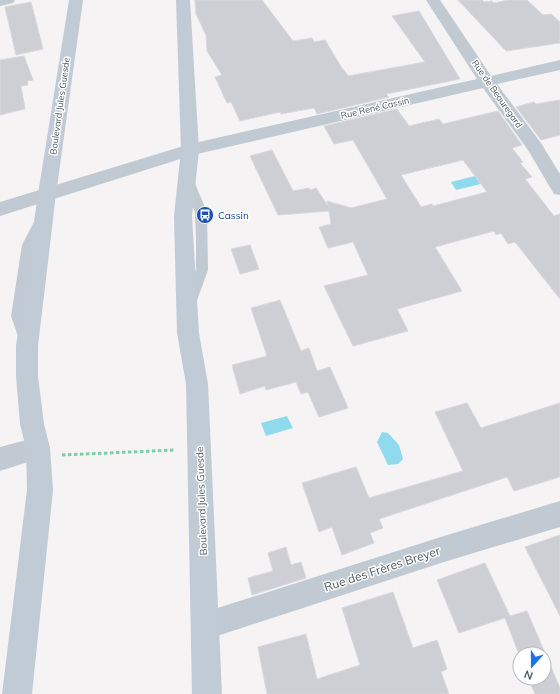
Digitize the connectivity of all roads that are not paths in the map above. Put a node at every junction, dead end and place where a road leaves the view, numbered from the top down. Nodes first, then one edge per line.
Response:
1 (8, 0) edge
2 (76, 0) edge
3 (183, 0) edge
4 (434, 0) edge
5 (0, 2) edge
6 (560, 65) edge
7 (488, 83) junction
8 (190, 150) junction
9 (560, 189) edge
10 (46, 203) junction
11 (0, 209) edge
12 (47, 452) junction
13 (0, 458) edge
14 (560, 514) edge
15 (205, 626) junction
16 (17, 694) edge
17 (206, 694) edge

1 - 5 street
2 - 10 street, Boulevard Jules Guesde
3 - 8 street, Boulevard Jules Guesde
4 - 7 street, Rue de Beauregard
6 - 7 street, Rue René Cassin
7 - 8 street, Rue René Cassin
7 - 9 street, Rue de Beauregard
8 - 10 street, Rue René Cassin
8 - 15 street, Boulevard Jules Guesde
10 - 11 street, Rue René Cassin
10 - 12 street, Boulevard Jules Guesde
12 - 13 street
12 - 16 street, Boulevard Jules Guesde
14 - 15 street, Rue des Frères Breyer
15 - 17 street, Boulevard Jules Guesde

